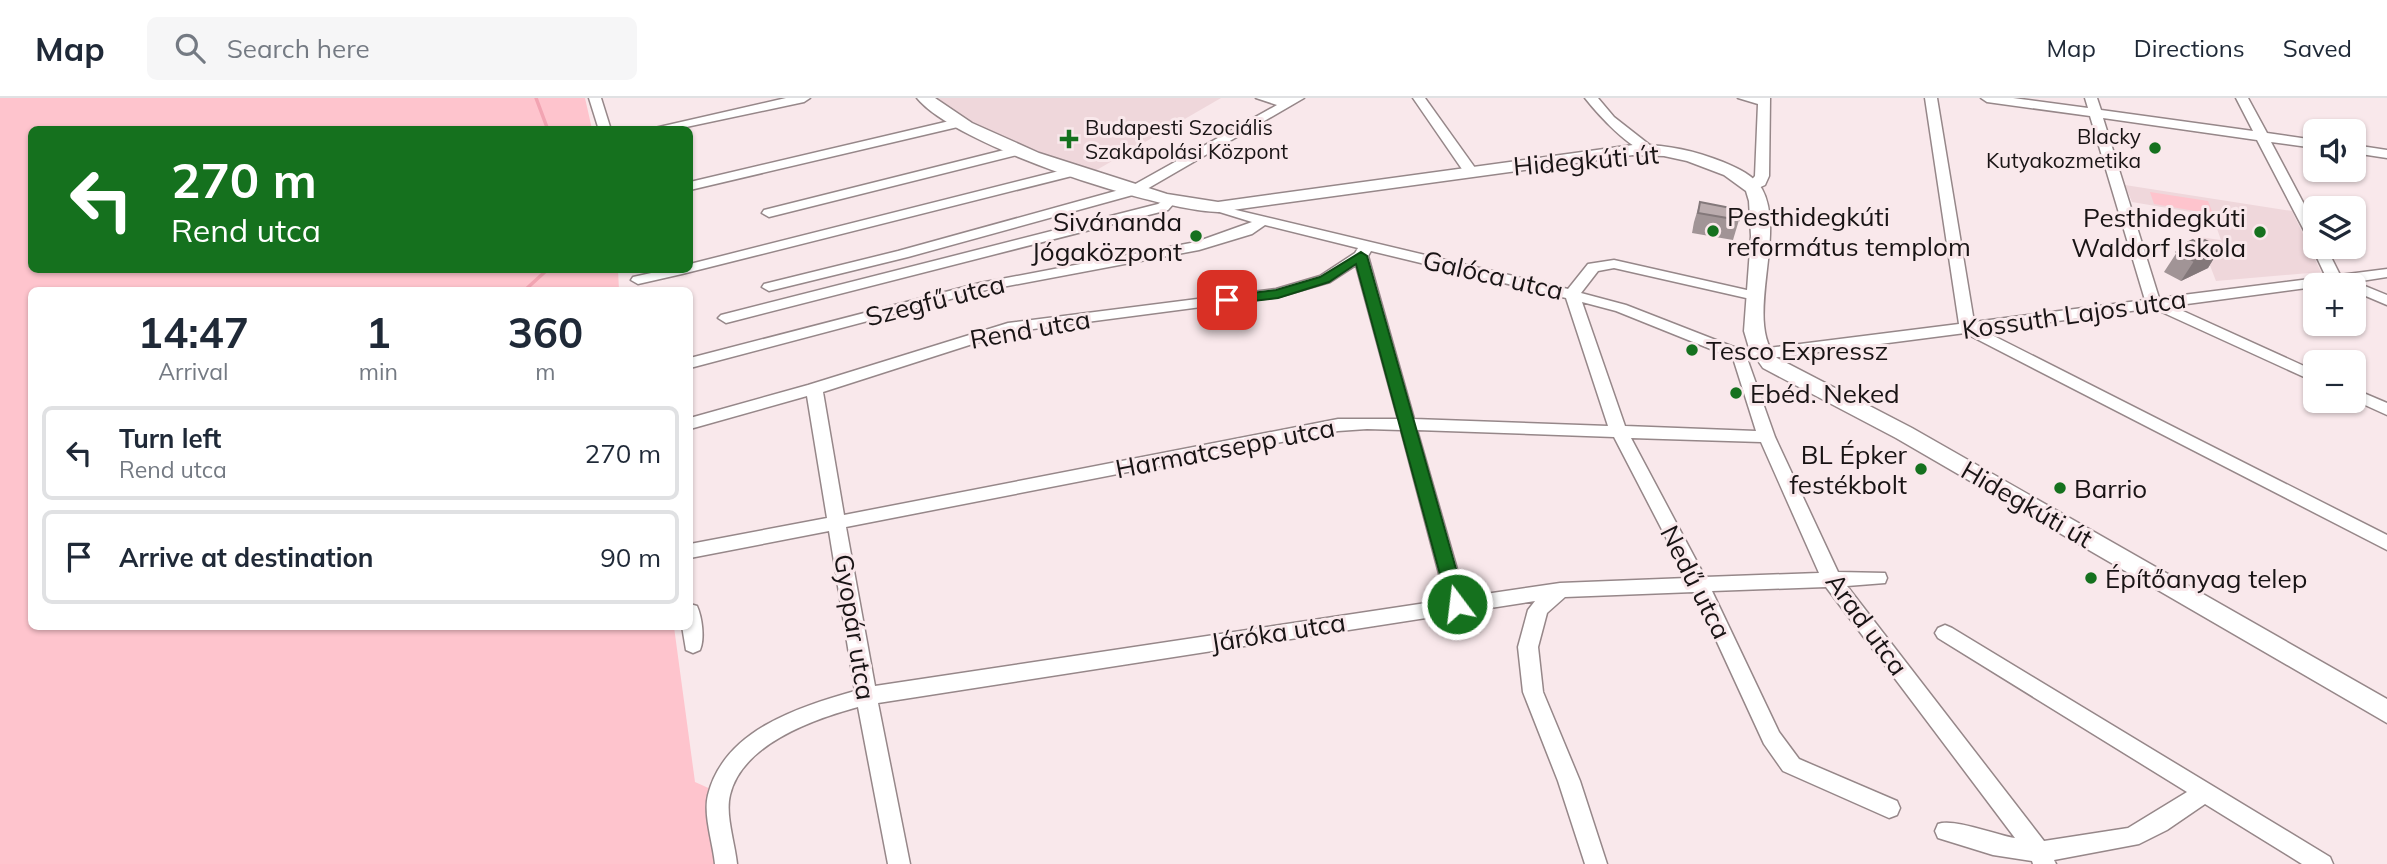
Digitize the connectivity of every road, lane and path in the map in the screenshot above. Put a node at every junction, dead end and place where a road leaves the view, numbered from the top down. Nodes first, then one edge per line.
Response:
1 (595, 98) edge
2 (804, 98) edge
3 (925, 98) edge
4 (1262, 98) edge
5 (1419, 98) edge
6 (1591, 98) edge
7 (1744, 98) edge
8 (1931, 98) edge
9 (1987, 98) edge
10 (2091, 98) edge
11 (2242, 98) edge
12 (1764, 100) edge
13 (1293, 101) edge
14 (2096, 114) junction
15 (958, 122) junction
16 (604, 126) edge
17 (671, 126) edge
18 (2262, 136) junction
19 (2303, 142) edge
20 (1646, 149) junction
21 (1016, 151) junction
22 (2366, 151) edge
23 (2387, 154) edge
24 (1469, 169) junction
25 (1075, 171) junction
26 (693, 185) edge
27 (1752, 187) junction
28 (1135, 190) junction
29 (1169, 201) junction
30 (1218, 207) junction
31 (769, 213) dead end
32 (2303, 215) edge
33 (1261, 220) junction
34 (1364, 250) junction
35 (693, 267) edge
36 (669, 273) edge
37 (2387, 273) edge
38 (2366, 275) edge
39 (638, 280) edge
40 (2303, 283) edge
41 (769, 286) dead end
42 (2366, 291) edge
43 (1572, 294) junction
44 (1755, 296) junction
45 (2387, 300) edge
46 (2153, 303) junction
47 (726, 318) dead end
48 (1967, 328) junction
49 (1752, 356) junction
50 (693, 362) edge
51 (2303, 372) edge
52 (814, 389) junction
53 (2366, 400) edge
54 (2387, 410) edge
55 (693, 422) edge
56 (1409, 425) junction
57 (1619, 433) junction
58 (1767, 437) junction
59 (839, 523) junction
60 (2387, 542) edge
61 (693, 550) edge
62 (1878, 578) dead end
63 (1832, 581) junction
64 (1699, 583) junction
65 (1560, 590) junction
66 (1457, 604) junction
67 (692, 630) edge
68 (1945, 633) dead end
69 (693, 645) dead end
70 (866, 696) junction
71 (2387, 712) edge
72 (2205, 792) junction
73 (1889, 808) dead end
74 (1946, 831) dead end
75 (2042, 858) edge
76 (726, 864) edge
77 (899, 864) edge
78 (1595, 864) edge
79 (2322, 864) edge

1 - 16 street
2 - 17 street
3 - 15 main road, Hidegkúti út
4 - 13 street
5 - 24 street
6 - 20 street
7 - 12 street
8 - 48 street
9 - 14 street
10 - 14 street
11 - 18 street
12 - 27 street
13 - 28 street
14 - 18 street
14 - 46 street
15 - 21 main road, Hidegkúti út
15 - 26 street
18 - 19 street
18 - 32 street
20 - 24 main road, Hidegkúti út
20 - 27 main road, Hidegkúti út
21 - 25 main road, Hidegkúti út
21 - 31 street
22 - 23 street
24 - 30 main road, Hidegkúti út
25 - 28 main road, Hidegkúti út
25 - 35 street
27 - 44 main road
28 - 29 main road, Hidegkúti út
28 - 41 street
29 - 30 main road, Hidegkúti út
29 - 47 street
30 - 33 street, Galóca utca
33 - 34 street, Galóca utca
33 - 50 street, Szegfű utca
34 - 43 street, Galóca utca
34 - 52 street, Rend utca
34 - 56 street
36 - 39 street
37 - 38 street, Kossuth Lajos utca
40 - 46 street, Kossuth Lajos utca
42 - 45 street
43 - 44 street
43 - 49 street, Galóca utca
43 - 57 street, Nedű utca
44 - 49 main road
46 - 48 street, Kossuth Lajos utca
46 - 51 street
48 - 49 street, Kossuth Lajos utca
48 - 60 street
49 - 58 street, Arad utca
49 - 71 main road, Hidegkúti út
52 - 55 street, Rend utca
52 - 59 street, Gyopár utca
53 - 54 street
56 - 57 street, Harmatcsepp utca
56 - 59 street, Harmatcsepp utca
56 - 66 street
57 - 58 street, Harmatcsepp utca
57 - 64 street, Nedű utca
58 - 63 street, Arad utca
59 - 61 street, Harmatcsepp utca
59 - 70 street, Gyopár utca
62 - 63 street, Járóka utca
63 - 64 street, Járóka utca
63 - 75 street, Arad utca
64 - 65 street, Járóka utca
64 - 73 street, Nedű utca
65 - 66 street, Járóka utca
65 - 78 street
66 - 70 street, Járóka utca
67 - 69 street
68 - 72 street
70 - 76 street, Járóka utca
70 - 77 street, Gyopár utca
72 - 75 street
72 - 79 street
74 - 75 street

